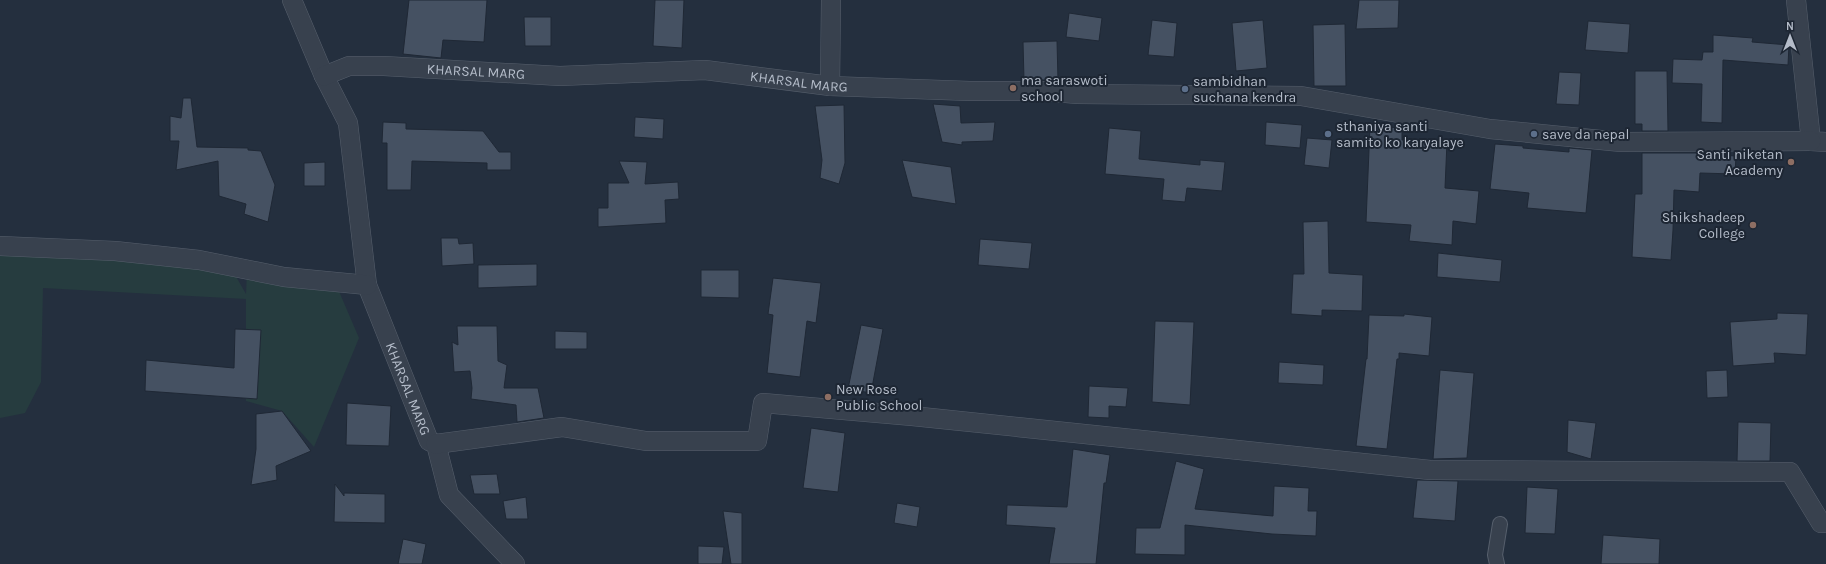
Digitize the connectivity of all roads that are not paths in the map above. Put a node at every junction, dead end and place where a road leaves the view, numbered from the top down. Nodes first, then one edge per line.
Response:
1 (292, 0) edge
2 (831, 0) edge
3 (1796, 0) edge
4 (324, 76) junction
5 (830, 86) junction
6 (1818, 142) edge
7 (0, 246) edge
8 (367, 285) junction
9 (436, 444) junction
10 (1826, 523) edge
11 (1500, 524) dead end
12 (515, 564) edge
13 (1497, 564) edge

1 - 4 street
2 - 5 street
3 - 6 street
4 - 5 street, KHARSAL MARG
4 - 8 street, KHARSAL MARG
5 - 6 street, KHARSAL MARG
7 - 8 street
8 - 9 street, KHARSAL MARG
9 - 10 street
9 - 12 street, KHARSAL MARG
11 - 13 street

